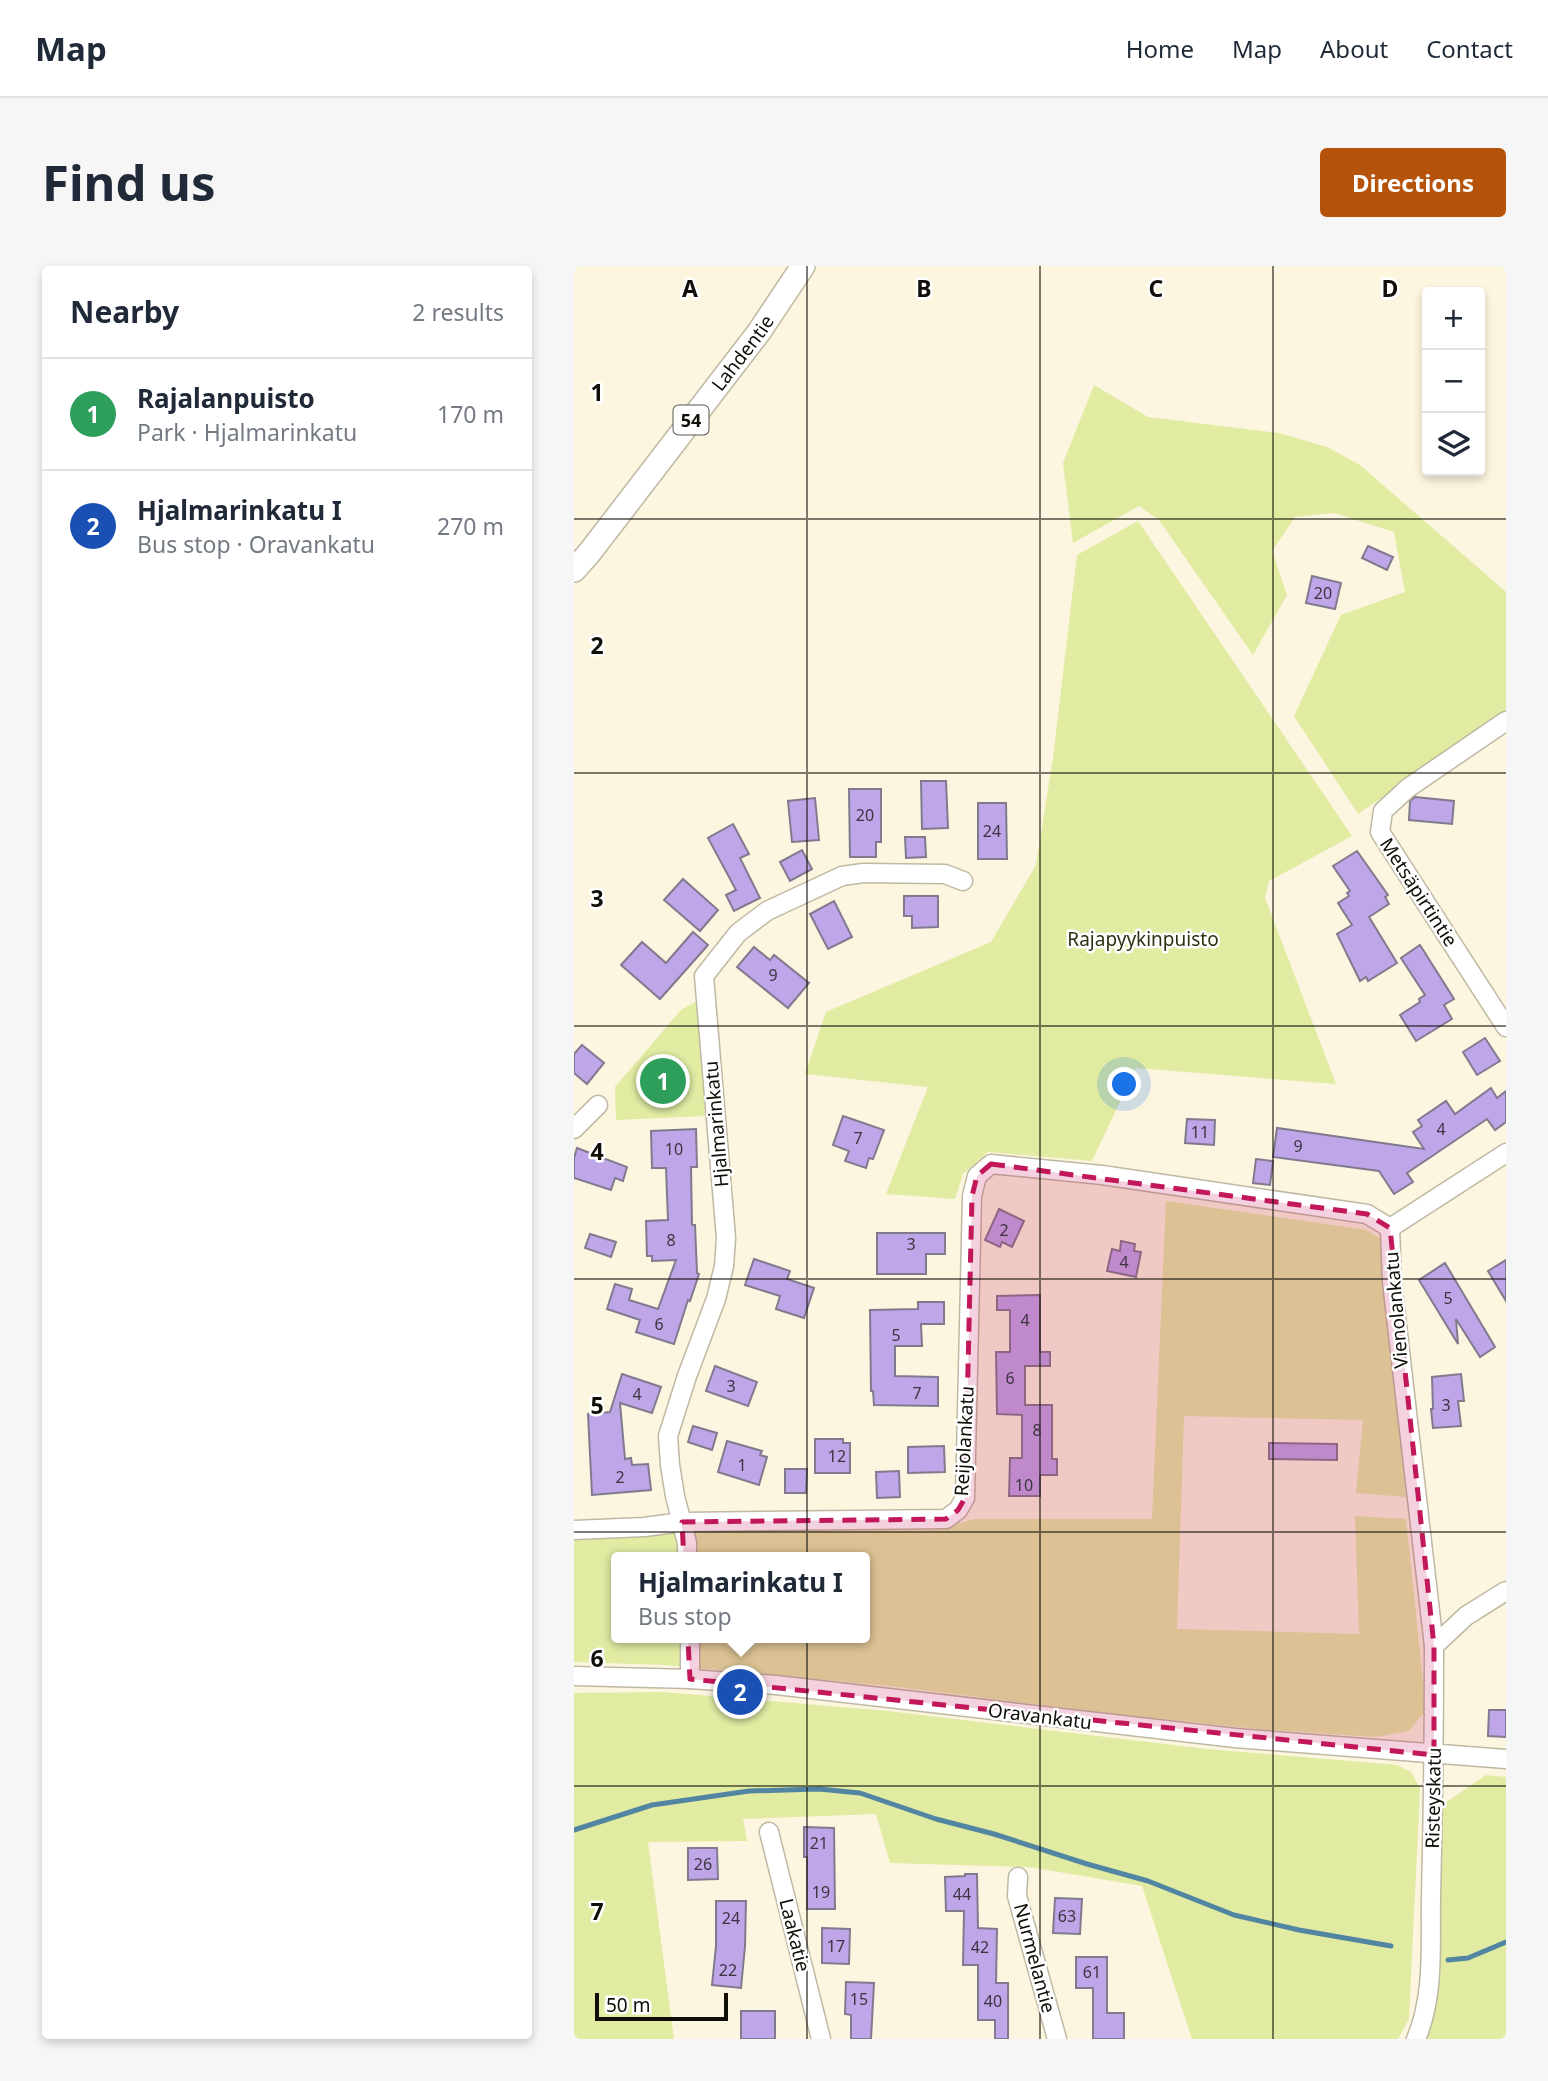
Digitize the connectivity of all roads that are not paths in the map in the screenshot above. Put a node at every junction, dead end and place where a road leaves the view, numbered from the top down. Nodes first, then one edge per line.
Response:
1 (803, 266) edge
2 (574, 570) edge
3 (1506, 721) edge
4 (963, 881) dead end
5 (1506, 1027) edge
6 (598, 1105) dead end
7 (574, 1129) edge
8 (1506, 1153) edge
9 (977, 1176) joint
10 (1390, 1228) junction
11 (682, 1521) junction
12 (574, 1530) edge
13 (687, 1552) edge
14 (1506, 1591) edge
15 (690, 1643) edge
16 (1434, 1646) junction
17 (574, 1676) edge
18 (690, 1679) junction
19 (1434, 1755) junction
20 (1506, 1759) edge
21 (769, 1832) dead end
22 (1018, 1877) dead end
23 (821, 2039) edge
24 (1057, 2039) edge
25 (1416, 2039) edge

1 - 2 main road, Lahdentie / 54
3 - 5 street, Metsäpirtintie
4 - 11 street, Hjalmarinkatu
6 - 7 street
8 - 10 street
9 - 10 street, Vienolankatu
9 - 11 street, Reijolankatu
10 - 16 street, Vienolankatu
11 - 12 street, Reijolankatu
11 - 13 street, Hjalmarinkatu
14 - 16 street
15 - 18 street
16 - 19 street, Risteyskatu
17 - 18 street, Oravankatu
18 - 19 street, Oravankatu
19 - 20 street, Oravankatu
19 - 25 street, Risteyskatu
21 - 23 street, Laakatie
22 - 24 street, Nurmelantie

